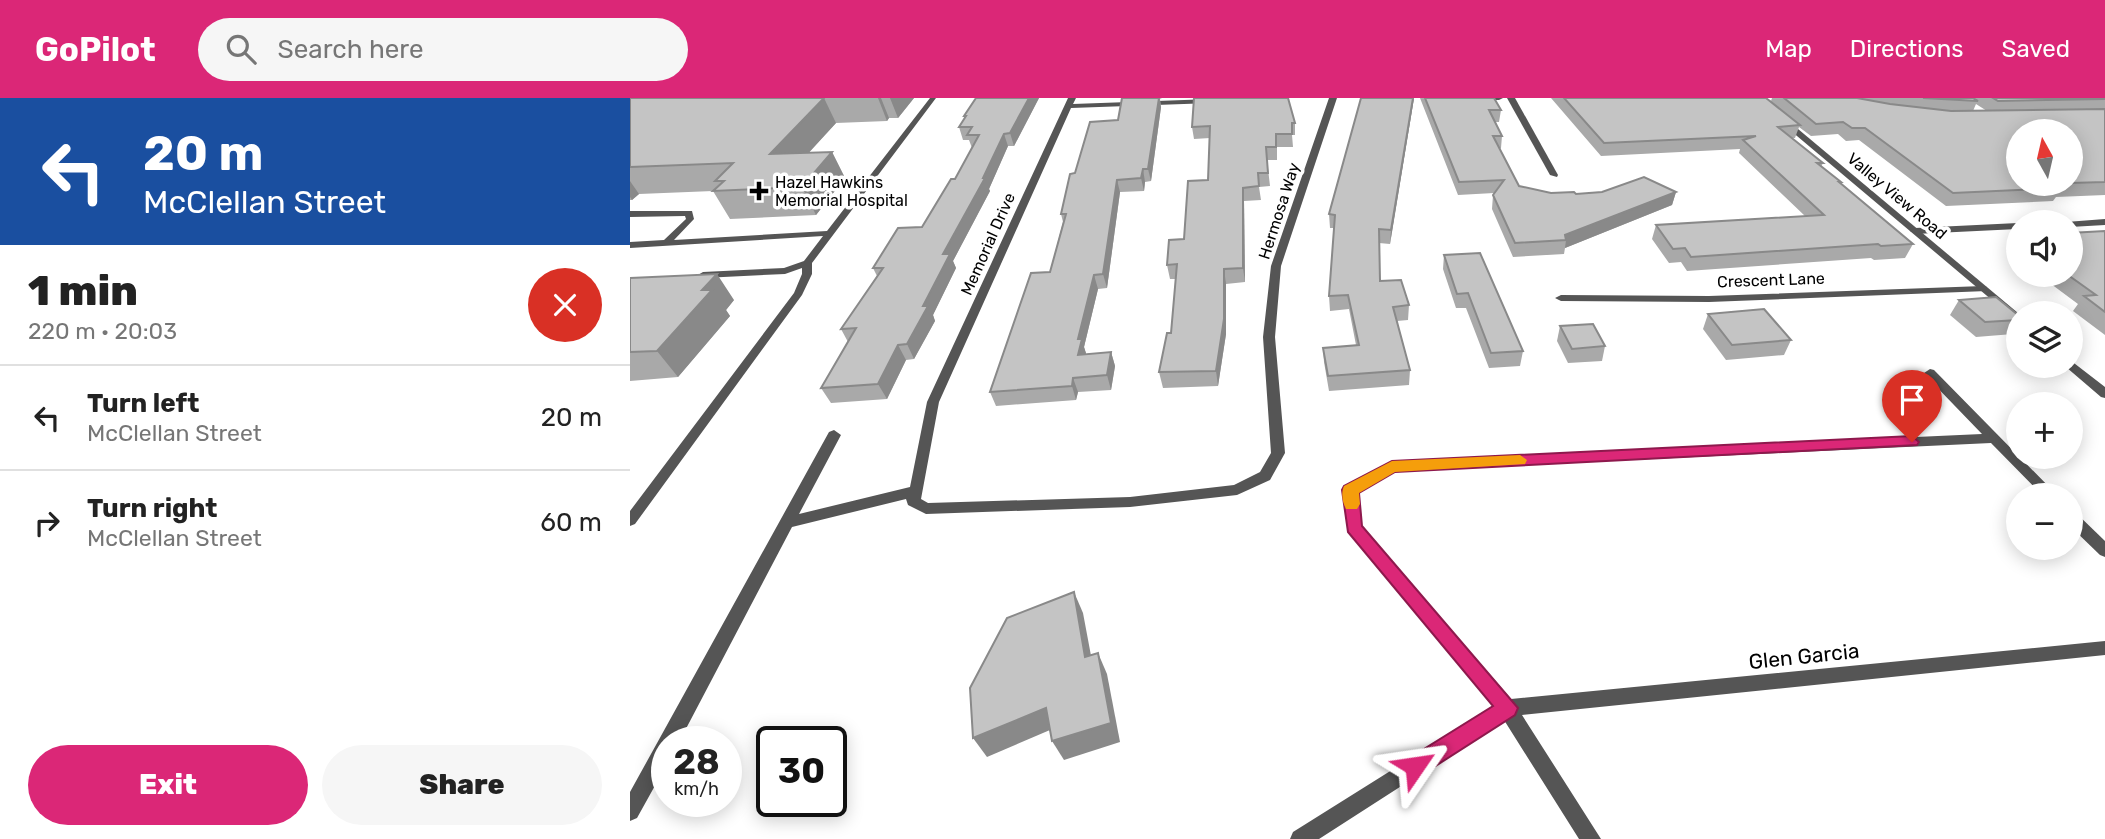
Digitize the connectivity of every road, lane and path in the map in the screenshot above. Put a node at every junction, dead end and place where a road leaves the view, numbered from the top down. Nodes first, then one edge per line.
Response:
1 (933, 98) edge
2 (1333, 98) edge
3 (1467, 98) edge
4 (1488, 98) edge
5 (1499, 98) edge
6 (1511, 98) edge
7 (1756, 98) edge
8 (1216, 100) edge
9 (1070, 102) edge
10 (1554, 175) dead end
11 (630, 214) edge
12 (2105, 222) edge
13 (2083, 223) edge
14 (2006, 227) edge
15 (1915, 231) junction
16 (830, 233) junction
17 (666, 243) junction
18 (630, 245) edge
19 (807, 263) junction
20 (695, 276) edge
21 (1983, 289) junction
22 (1561, 298) dead end
23 (2006, 309) edge
24 (1930, 373) dead end
25 (2083, 375) edge
26 (2105, 394) edge
27 (834, 435) dead end
28 (1994, 438) junction
29 (2038, 483) edge
30 (916, 491) junction
31 (630, 521) edge
32 (788, 522) junction
33 (2083, 529) edge
34 (2105, 551) edge
35 (2105, 648) edge
36 (1507, 708) junction
37 (678, 726) edge
38 (651, 774) edge
39 (630, 811) edge
40 (1300, 839) edge
41 (1591, 839) edge

1 - 16 lane
2 - 30 street, Hermosa Way
3 - 4 street
4 - 5 street
6 - 10 street
7 - 15 street, Valley View Road
8 - 9 street
9 - 30 street, Memorial Drive
11 - 17 lane
12 - 13 street
14 - 15 street
15 - 21 street, Valley View Road
16 - 17 lane
16 - 19 lane
17 - 18 lane
19 - 20 lane
19 - 31 lane
21 - 22 street, Crescent Lane
21 - 23 street, Valley View Road
24 - 28 street
25 - 26 street
27 - 32 street
28 - 29 street
28 - 36 street
30 - 32 street
32 - 37 street
33 - 34 street
35 - 36 street, Glen Garcia
36 - 40 street
36 - 41 street
38 - 39 street

